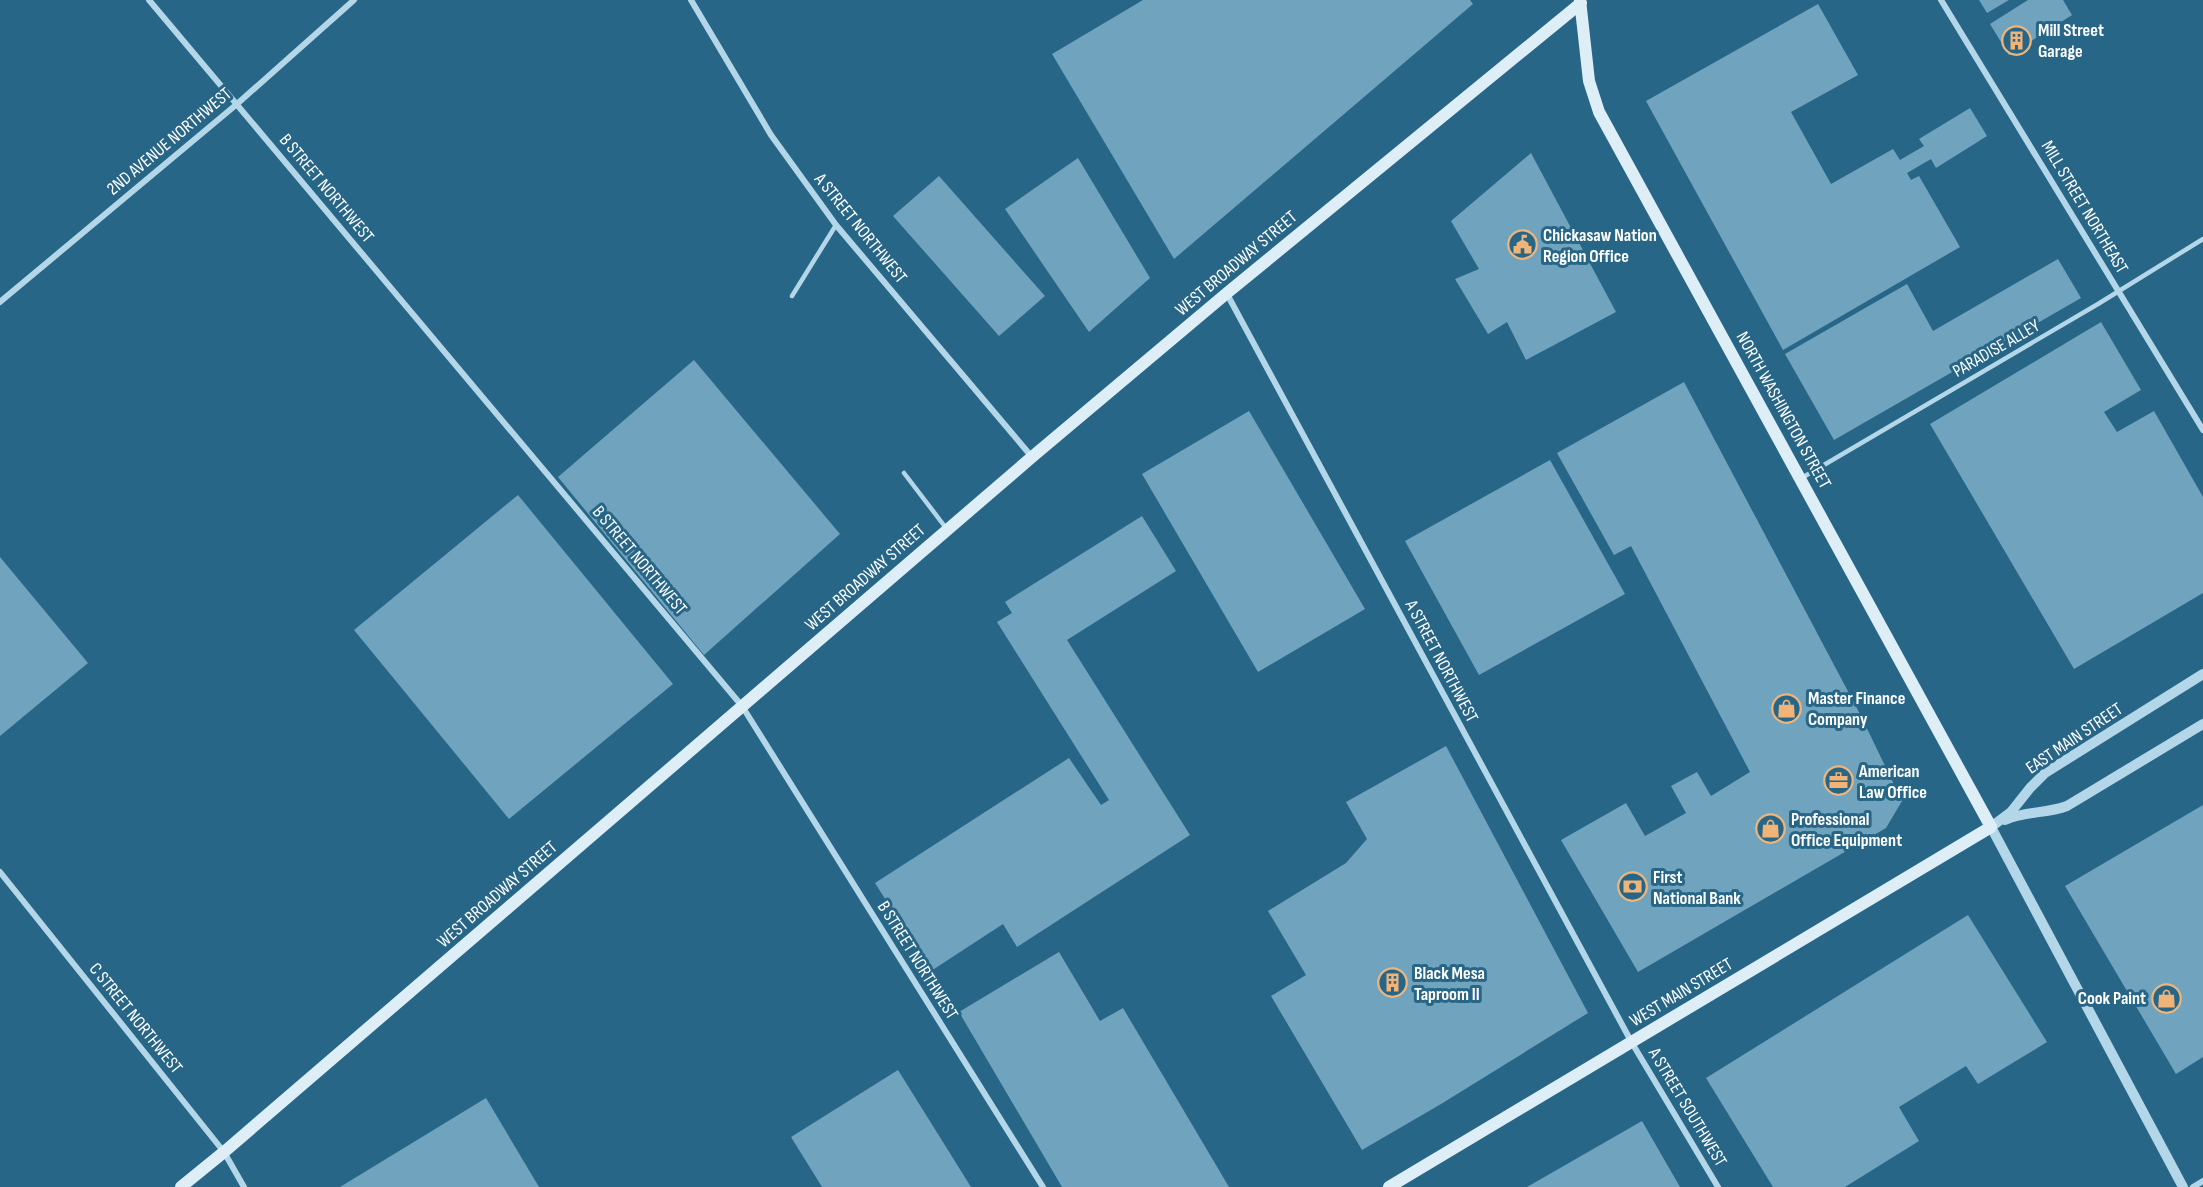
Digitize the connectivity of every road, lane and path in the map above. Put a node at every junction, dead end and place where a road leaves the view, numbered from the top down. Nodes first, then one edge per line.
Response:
1 (149, 0) edge
2 (354, 0) edge
3 (691, 0) edge
4 (1941, 0) edge
5 (1582, 1) edge
6 (237, 104) junction
7 (836, 225) junction
8 (2203, 239) edge
9 (2119, 291) junction
10 (1227, 293) junction
11 (792, 296) dead end
12 (0, 302) edge
13 (2203, 430) edge
14 (1032, 457) junction
15 (904, 473) dead end
16 (1800, 479) junction
17 (948, 529) junction
18 (2203, 674) edge
19 (742, 706) junction
20 (2203, 724) edge
21 (1991, 827) junction
22 (0, 872) edge
23 (1632, 1043) junction
24 (224, 1152) junction
25 (2203, 1181) edge
26 (181, 1187) edge
27 (244, 1187) edge
28 (1043, 1187) edge
29 (1389, 1187) edge
30 (1718, 1187) edge
31 (2183, 1187) edge
32 (2193, 1187) edge

1 - 6 street, B STREET NORTHWEST
2 - 6 street, 2ND AVENUE NORTHWEST
3 - 7 street, A STREET NORTHWEST
4 - 9 street, MILL STREET NORTHEAST
5 - 10 main road, WEST BROADWAY STREET
5 - 16 main road, NORTH WASHINGTON STREET
6 - 12 street, 2ND AVENUE NORTHWEST
6 - 19 street, B STREET NORTHWEST
7 - 11 lane
7 - 14 street, A STREET NORTHWEST
8 - 9 lane, PARADISE ALLEY
9 - 13 street, MILL STREET NORTHEAST
9 - 16 lane, PARADISE ALLEY
10 - 14 main road, WEST BROADWAY STREET
10 - 23 street, A STREET NORTHWEST
14 - 17 main road, WEST BROADWAY STREET
15 - 17 lane
16 - 21 main road, NORTH WASHINGTON STREET
17 - 19 main road, WEST BROADWAY STREET
18 - 21 street, EAST MAIN STREET
19 - 24 main road, WEST BROADWAY STREET
19 - 28 street, B STREET NORTHWEST
20 - 21 street
21 - 23 main road, WEST MAIN STREET
21 - 31 street
22 - 24 street, C STREET NORTHWEST
23 - 29 main road, WEST MAIN STREET
23 - 30 street, A STREET SOUTHWEST
24 - 26 main road, WEST BROADWAY STREET
24 - 27 street, C STREET NORTHWEST
25 - 32 street

